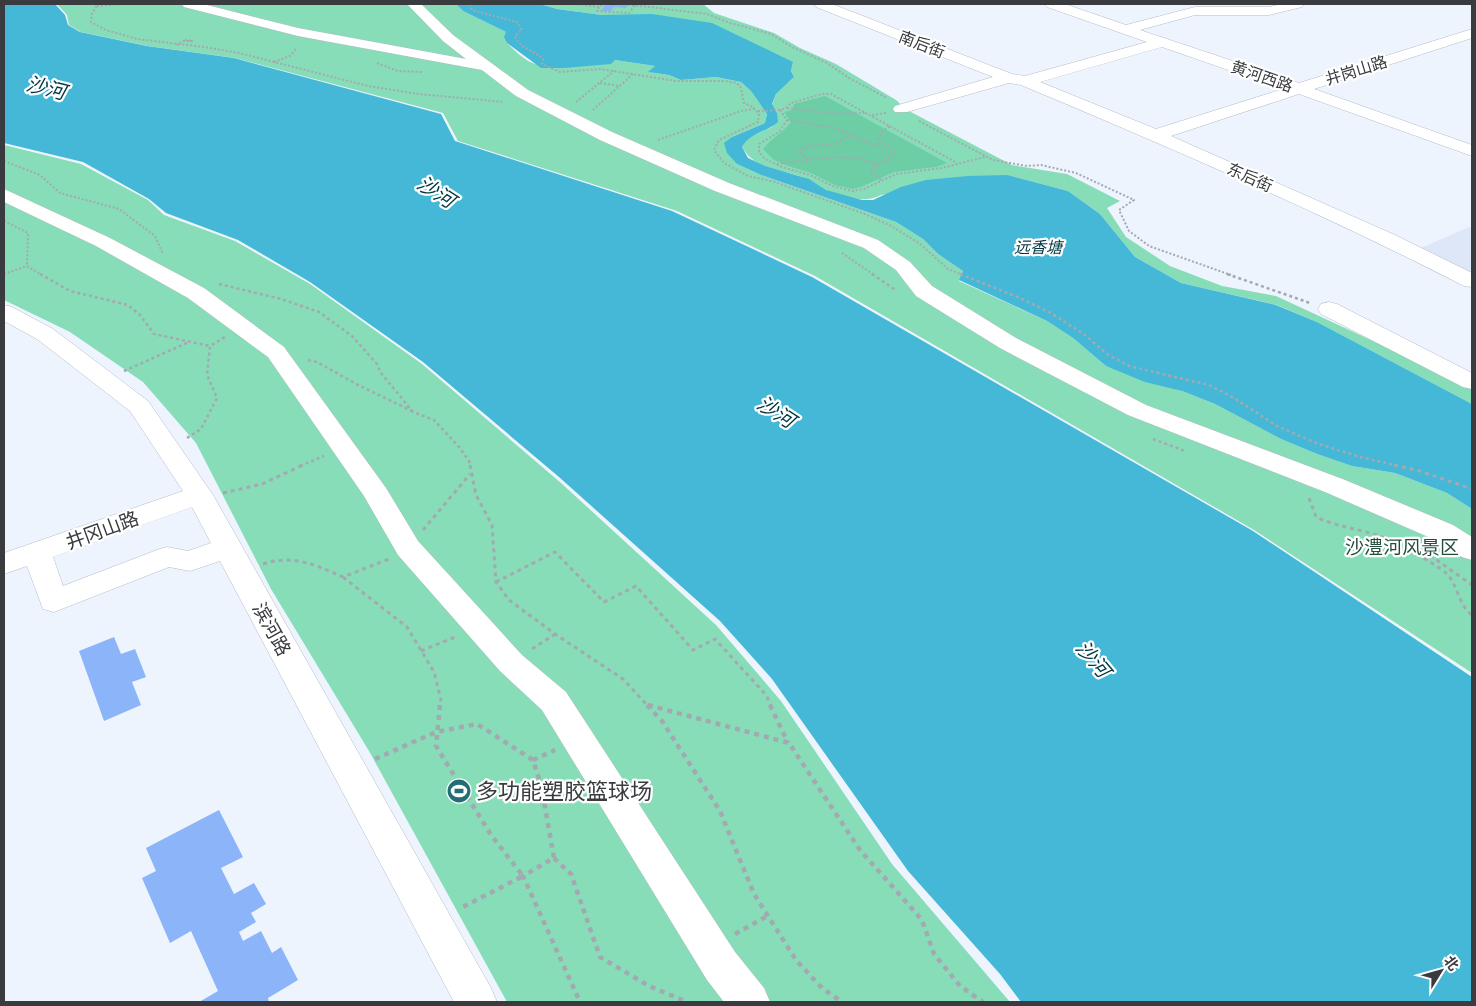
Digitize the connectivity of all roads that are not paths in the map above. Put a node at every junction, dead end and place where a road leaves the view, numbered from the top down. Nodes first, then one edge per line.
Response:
1 (189, 4) edge
2 (414, 4) edge
3 (821, 4) edge
4 (1052, 4) edge
5 (1172, 4) edge
6 (1297, 4) edge
7 (1195, 11) junction
8 (1126, 29) junction
9 (1472, 33) edge
10 (1162, 42) junction
11 (485, 66) junction
12 (1016, 79) junction
13 (1297, 88) junction
14 (901, 109) road end
15 (1155, 135) junction
16 (1472, 151) edge
17 (4, 194) edge
18 (1472, 281) edge
19 (1329, 310) road end
20 (4, 312) edge
21 (1472, 382) edge
22 (200, 495) junction
23 (1472, 550) edge
24 (37, 553) junction
25 (235, 560) junction
26 (4, 564) edge
27 (476, 1002) edge
28 (749, 1002) edge

1 - 11 street
2 - 11 street
3 - 12 street, 南后街
4 - 8 street, 黄河西路
5 - 7 street
6 - 7 street
7 - 8 street
8 - 10 street, 黄河西路
9 - 13 street, 井岗山路
10 - 12 street
10 - 13 street, 黄河西路
11 - 23 street
12 - 14 street
12 - 15 street, 东后街
13 - 15 street, 井岗山路
13 - 16 street, 黄河西路
15 - 18 street, 东后街
17 - 28 street
19 - 21 street
20 - 22 street, 滨河路
22 - 24 street, 井冈山路
22 - 25 street, 滨河路
24 - 25 street
24 - 26 street, 井冈山路
25 - 27 street, 滨河路

